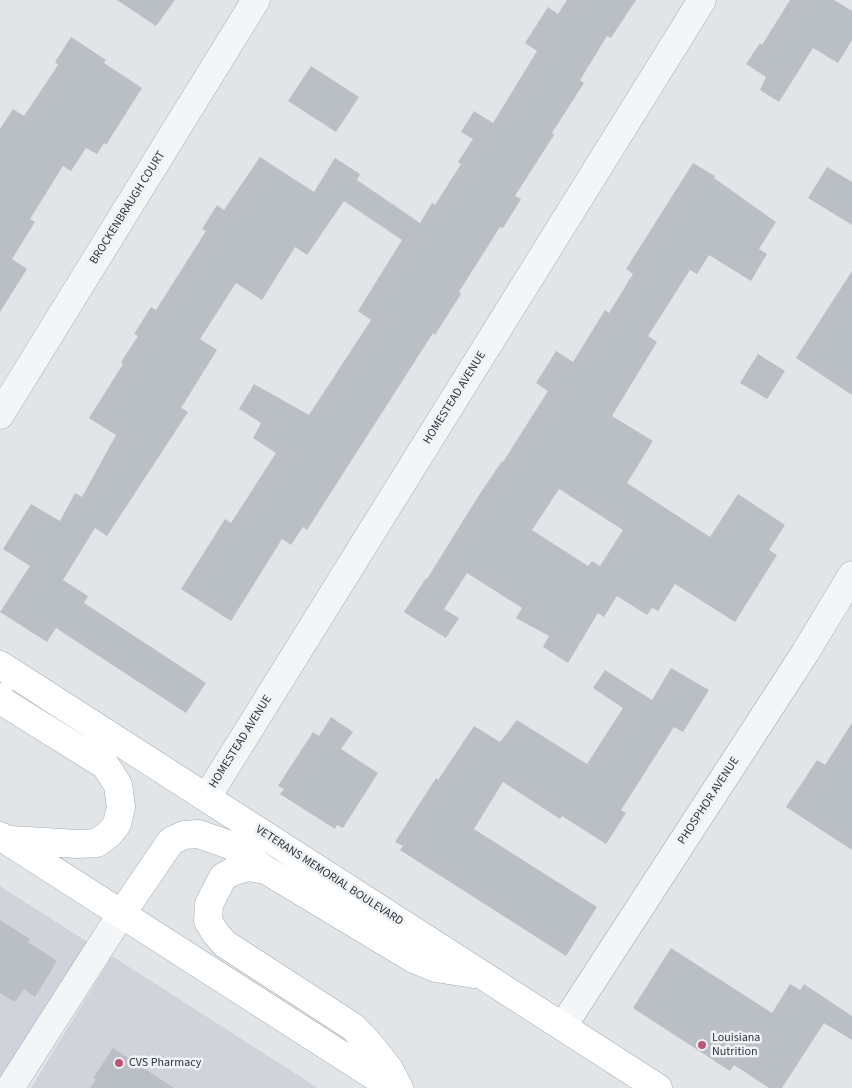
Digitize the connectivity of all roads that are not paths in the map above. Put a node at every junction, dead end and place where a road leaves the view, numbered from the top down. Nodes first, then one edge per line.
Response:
1 (256, 0) edge
2 (702, 0) edge
3 (0, 416) edge
4 (852, 575) edge
5 (0, 665) edge
6 (0, 697) edge
7 (207, 797) junction
8 (3, 837) edge
9 (266, 870) junction
10 (122, 913) junction
11 (485, 976) junction
12 (563, 1026) junction
13 (10, 1088) edge
14 (392, 1088) edge
15 (399, 1088) edge
16 (658, 1088) edge

1 - 3 street, BROCKENBRAUGH COURT
2 - 7 street, HOMESTEAD AVENUE
4 - 12 street, PHOSPHOR AVENUE
5 - 7 main road, VETERANS MEMORIAL BOULEVARD
6 - 8 main road
7 - 11 main road, VETERANS MEMORIAL BOULEVARD
8 - 10 main road
9 - 10 main road
9 - 11 main road
9 - 15 main road
10 - 13 street
10 - 14 main road
11 - 12 main road, VETERANS MEMORIAL BOULEVARD
12 - 16 main road, VETERANS MEMORIAL BOULEVARD

